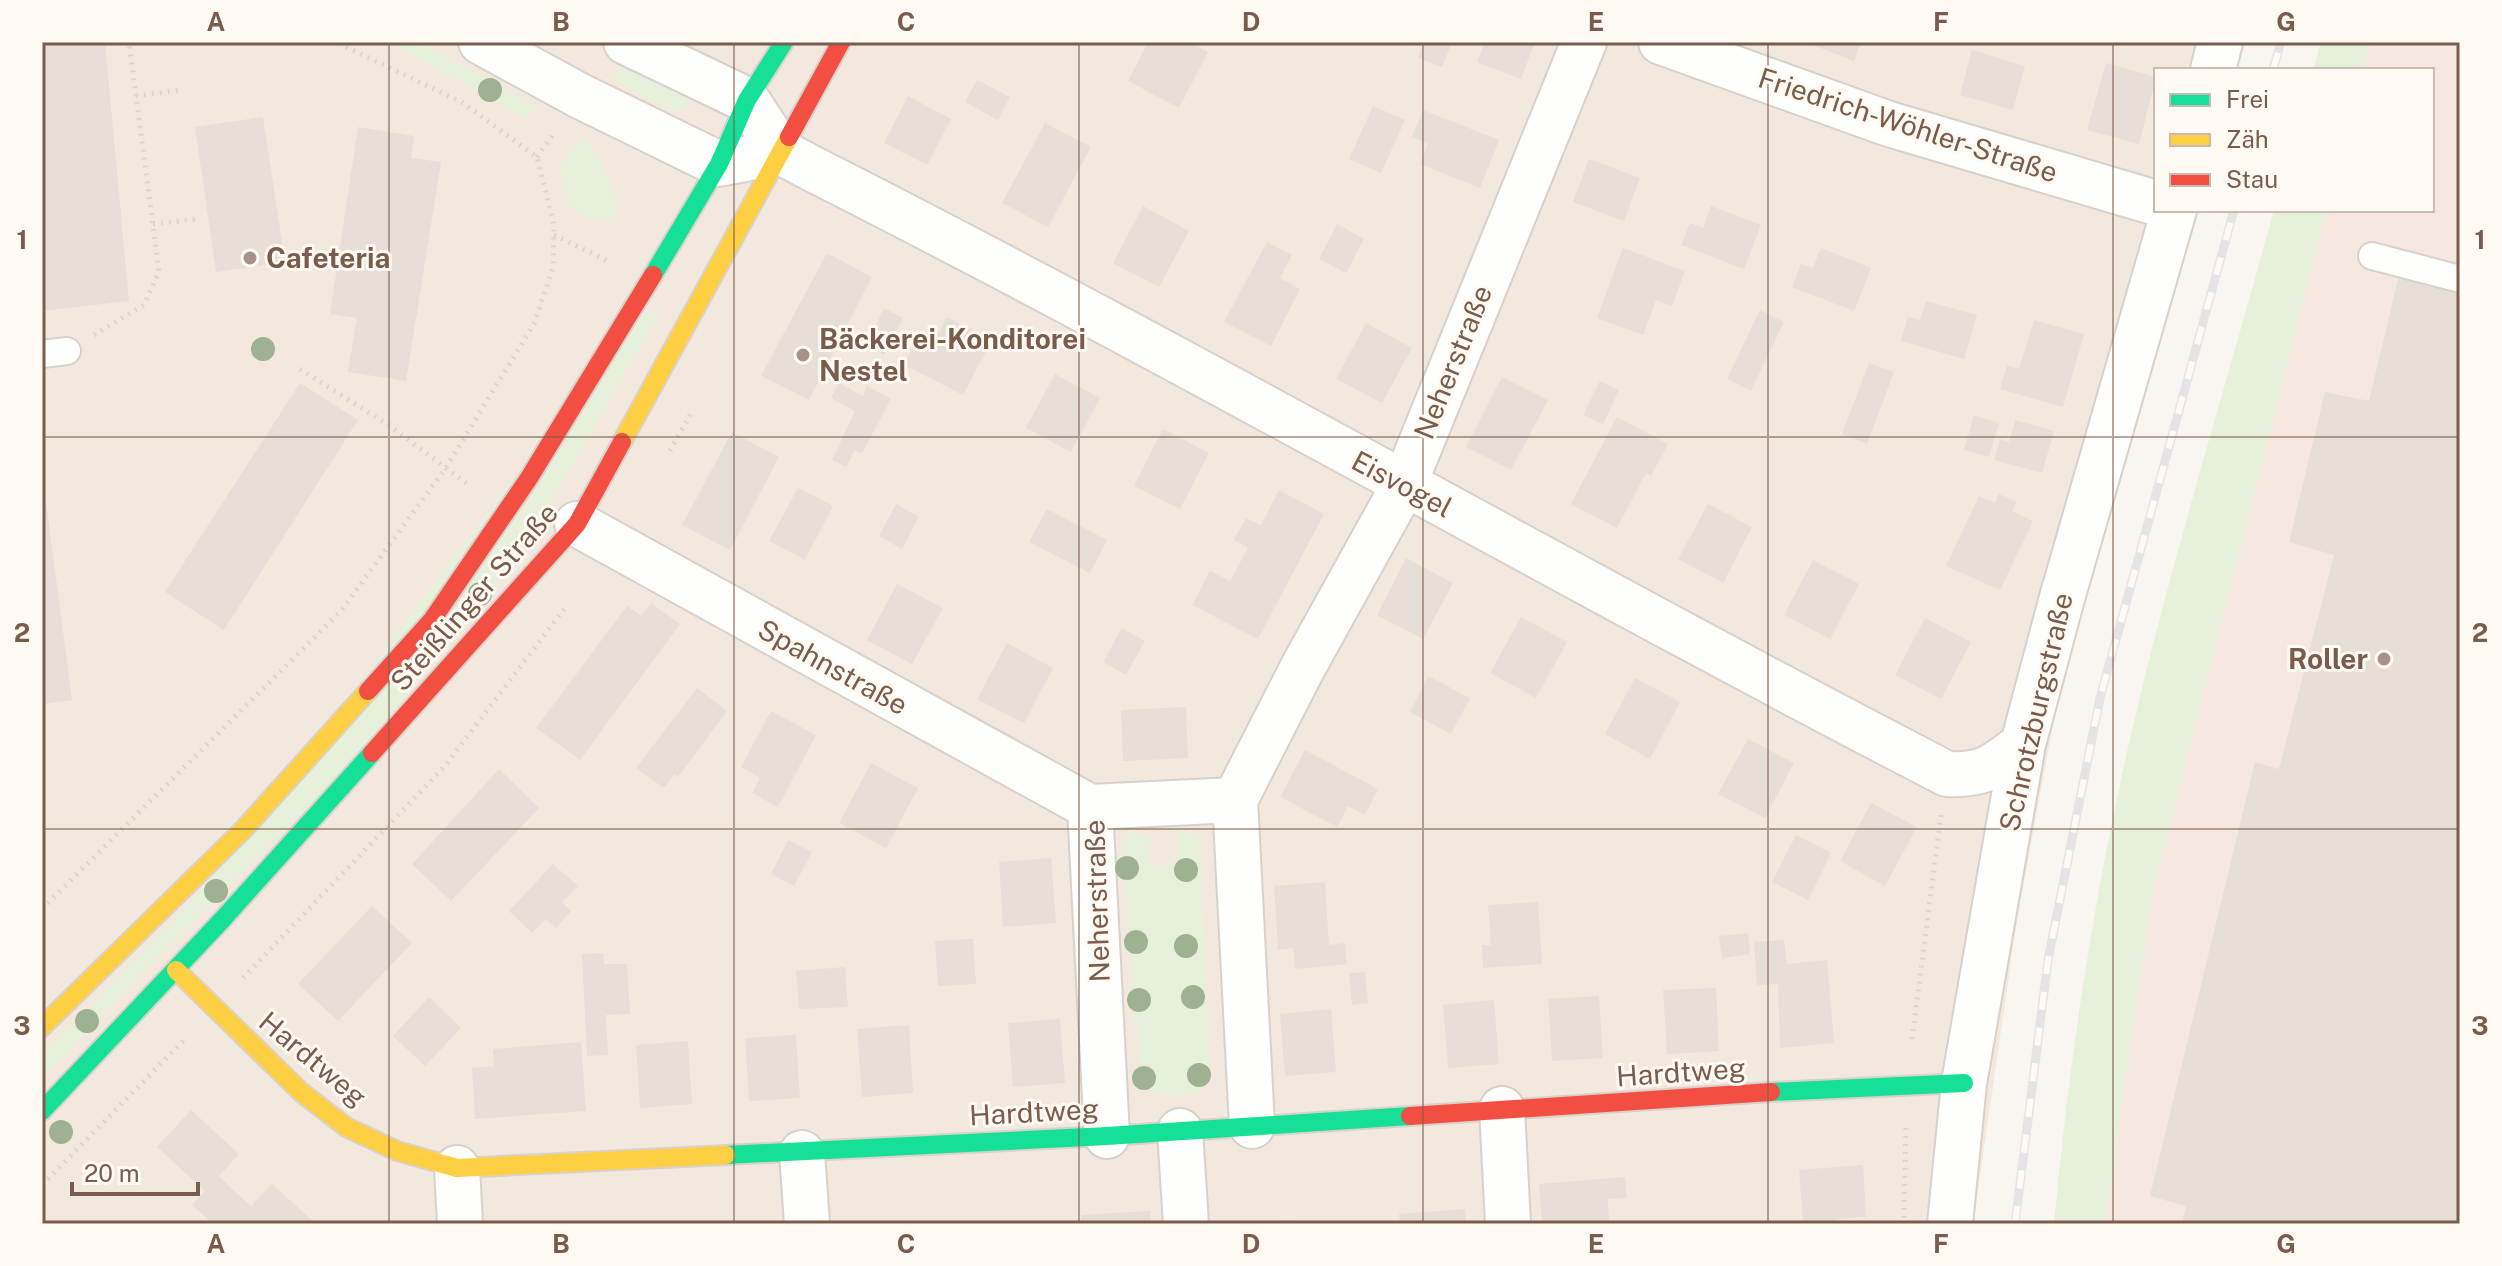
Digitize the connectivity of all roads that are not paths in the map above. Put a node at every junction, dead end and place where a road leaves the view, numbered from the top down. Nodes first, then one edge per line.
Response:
1 (481, 42) edge
2 (626, 42) edge
3 (784, 42) edge
4 (841, 42) edge
5 (1584, 42) edge
6 (1661, 42) edge
7 (2220, 42) edge
8 (2214, 68) edge
9 (747, 100) junction
10 (781, 152) junction
11 (719, 164) junction
12 (2154, 202) edge
13 (2173, 212) edge
14 (2372, 256) dead end
15 (2460, 279) edge
16 (1404, 485) junction
17 (577, 524) junction
18 (2023, 744) junction
19 (1235, 800) junction
20 (1090, 807) junction
21 (176, 970) junction
22 (42, 1027) edge
23 (1964, 1083) junction
24 (1502, 1109) junction
25 (42, 1111) edge
26 (1252, 1126) junction
27 (1180, 1131) junction
28 (1107, 1136) junction
29 (802, 1153) junction
30 (457, 1168) junction
31 (460, 1224) edge
32 (807, 1224) edge
33 (1186, 1224) edge
34 (1508, 1224) edge
35 (1950, 1224) edge

1 - 11 street
2 - 9 street
3 - 9 street, Steißlinger Straße
4 - 10 street, Steißlinger Straße
5 - 16 street, Neherstraße
6 - 12 street, Friedrich-Wöhler-Straße
7 - 8 street
9 - 10 street
9 - 11 street, Steißlinger Straße
10 - 11 street
10 - 16 street, Eisvogel
10 - 17 street, Steißlinger Straße
11 - 22 street, Steißlinger Straße
13 - 18 street, Schrotzburgstraße
14 - 15 lane
16 - 18 street, Eisvogel
16 - 19 street, Neherstraße
17 - 20 street, Spahnstraße
17 - 21 street, Steißlinger Straße
18 - 23 street, Schrotzburgstraße
19 - 20 street, Neherstraße
19 - 26 street
20 - 28 street, Neherstraße
21 - 25 street, Steißlinger Straße
21 - 30 street, Hardtweg
23 - 24 street, Hardtweg
23 - 35 street, Schrotzburgstraße
24 - 26 street, Hardtweg
24 - 34 street
26 - 27 street, Hardtweg
27 - 28 street, Hardtweg
27 - 33 street
28 - 29 street, Hardtweg
29 - 30 street, Hardtweg
29 - 32 street
30 - 31 street

